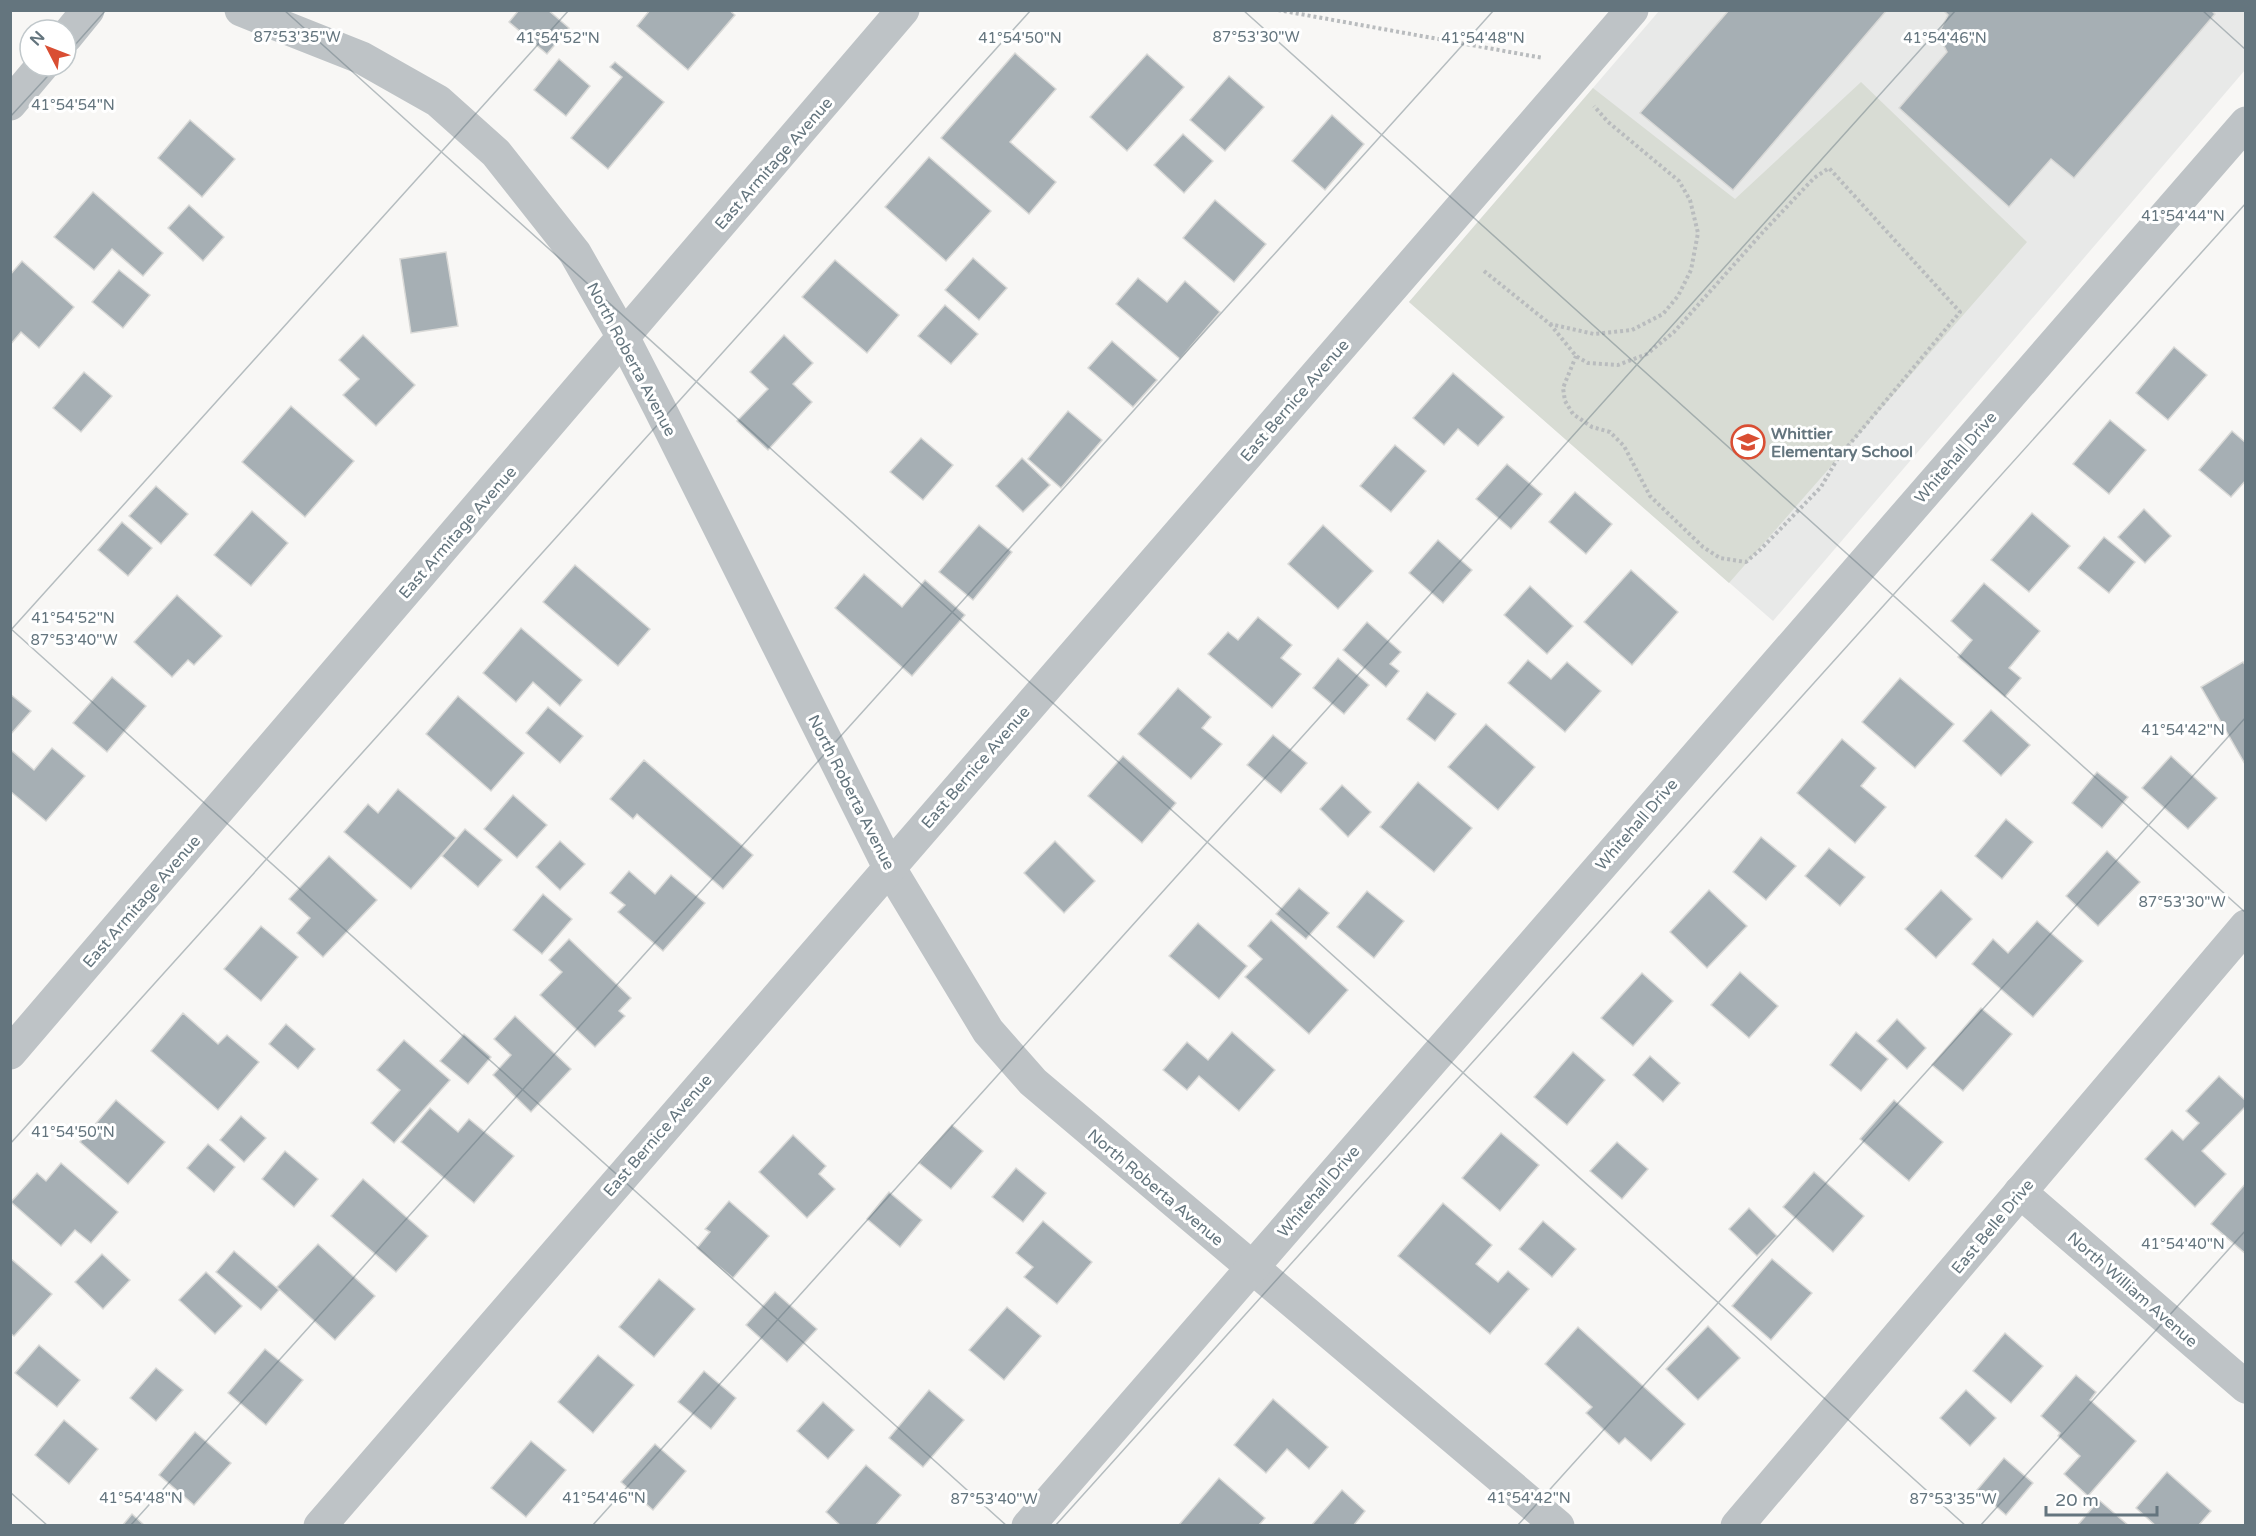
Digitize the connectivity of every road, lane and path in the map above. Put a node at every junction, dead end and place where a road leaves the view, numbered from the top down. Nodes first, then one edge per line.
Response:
1 (88, 10) edge
2 (241, 10) edge
3 (903, 10) edge
4 (1632, 10) edge
5 (78, 22) edge
6 (32, 78) edge
7 (10, 104) edge
8 (2246, 123) edge
9 (1550, 324) dead end
10 (623, 337) junction
11 (1576, 356) junction
12 (889, 867) junction
13 (2246, 926) edge
14 (10, 1053) edge
15 (2020, 1192) junction
16 (1251, 1267) junction
17 (2246, 1387) edge
18 (320, 1526) edge
19 (1028, 1526) edge
20 (1558, 1526) edge
21 (1737, 1526) edge

1 - 5 street
2 - 10 street, North Roberta Avenue
3 - 10 street, East Armitage Avenue
4 - 12 street, East Bernice Avenue
6 - 7 street
8 - 16 street, Whitehall Drive
9 - 11 path
10 - 12 street, North Roberta Avenue
10 - 14 street, East Armitage Avenue
11 - 11 path
12 - 16 street, North Roberta Avenue
12 - 18 street, East Bernice Avenue
13 - 15 street, East Belle Drive
15 - 17 street, North William Avenue
15 - 21 street, East Belle Drive
16 - 19 street, Whitehall Drive
16 - 20 street, North Roberta Avenue

